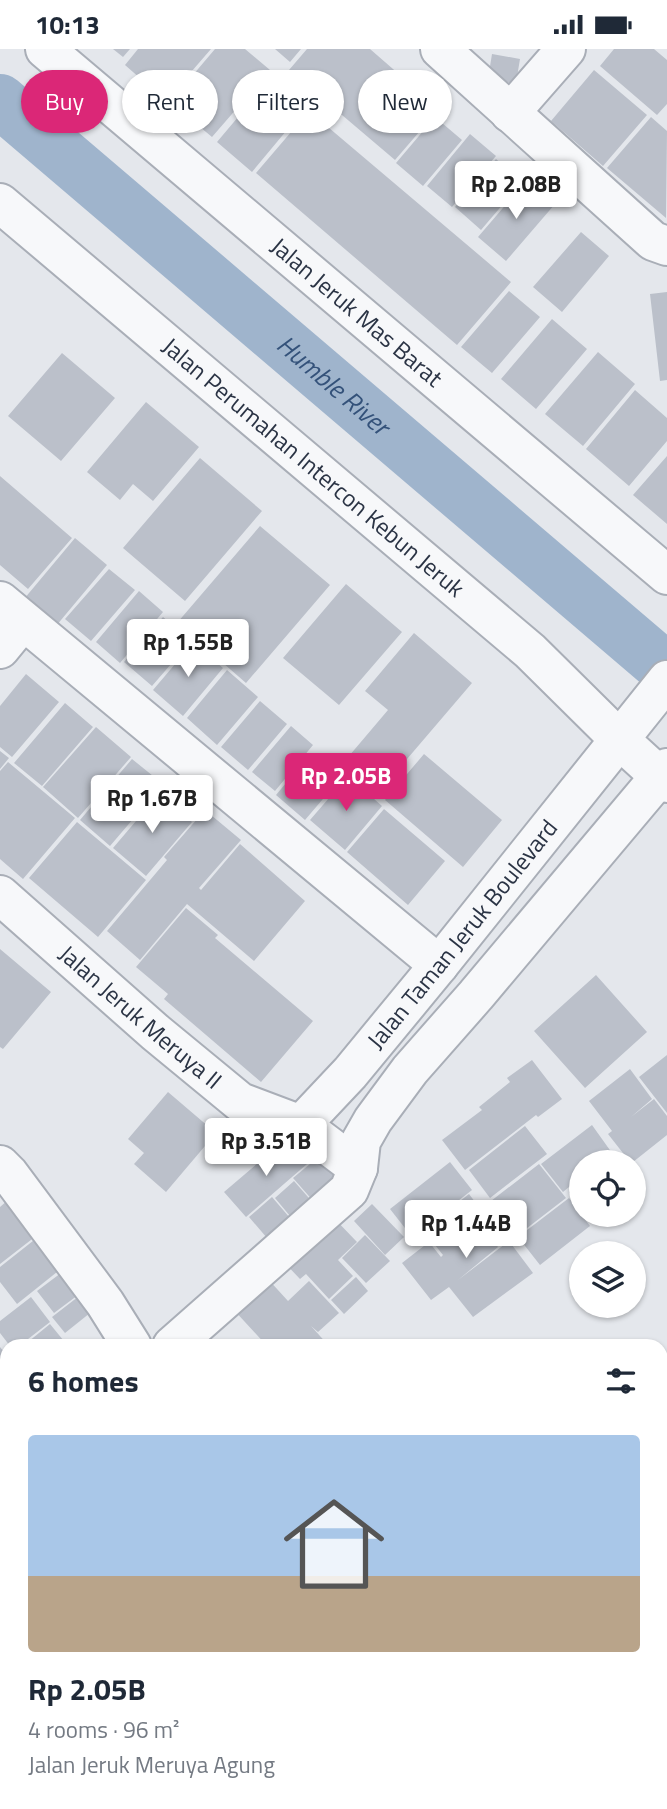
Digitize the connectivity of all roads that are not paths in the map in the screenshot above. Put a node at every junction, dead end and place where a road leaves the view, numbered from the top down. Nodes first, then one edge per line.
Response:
1 (45, 49) edge
2 (440, 49) edge
3 (566, 49) edge
4 (510, 113) junction
5 (0, 203) edge
6 (667, 246) edge
7 (667, 575) edge
8 (8, 624) edge
9 (657, 693) edge
10 (620, 740) junction
11 (665, 776) edge
12 (0, 895) edge
13 (439, 965) junction
14 (301, 1125) junction
15 (0, 1165) edge
16 (358, 1168) junction
17 (128, 1339) edge
18 (181, 1339) edge

1 - 7 street, Jalan Jeruk Mas Barat
2 - 4 street
3 - 4 street
4 - 6 street
5 - 10 street, Jalan Perumahan Intercon Kebun Jeruk
8 - 13 street
9 - 10 street, Jalan Taman Jeruk Boulevard
10 - 11 street, Jalan Perumahan Intercon Kebun Jeruk
10 - 13 street, Jalan Taman Jeruk Boulevard
11 - 16 street, Jalan Taman Jeruk Boulevard
12 - 14 street, Jalan Jeruk Meruya II
13 - 14 street, Jalan Taman Jeruk Boulevard
14 - 16 street, Jalan Jeruk Meruya II
15 - 17 street
16 - 18 street, Jalan Taman Jeruk Boulevard

